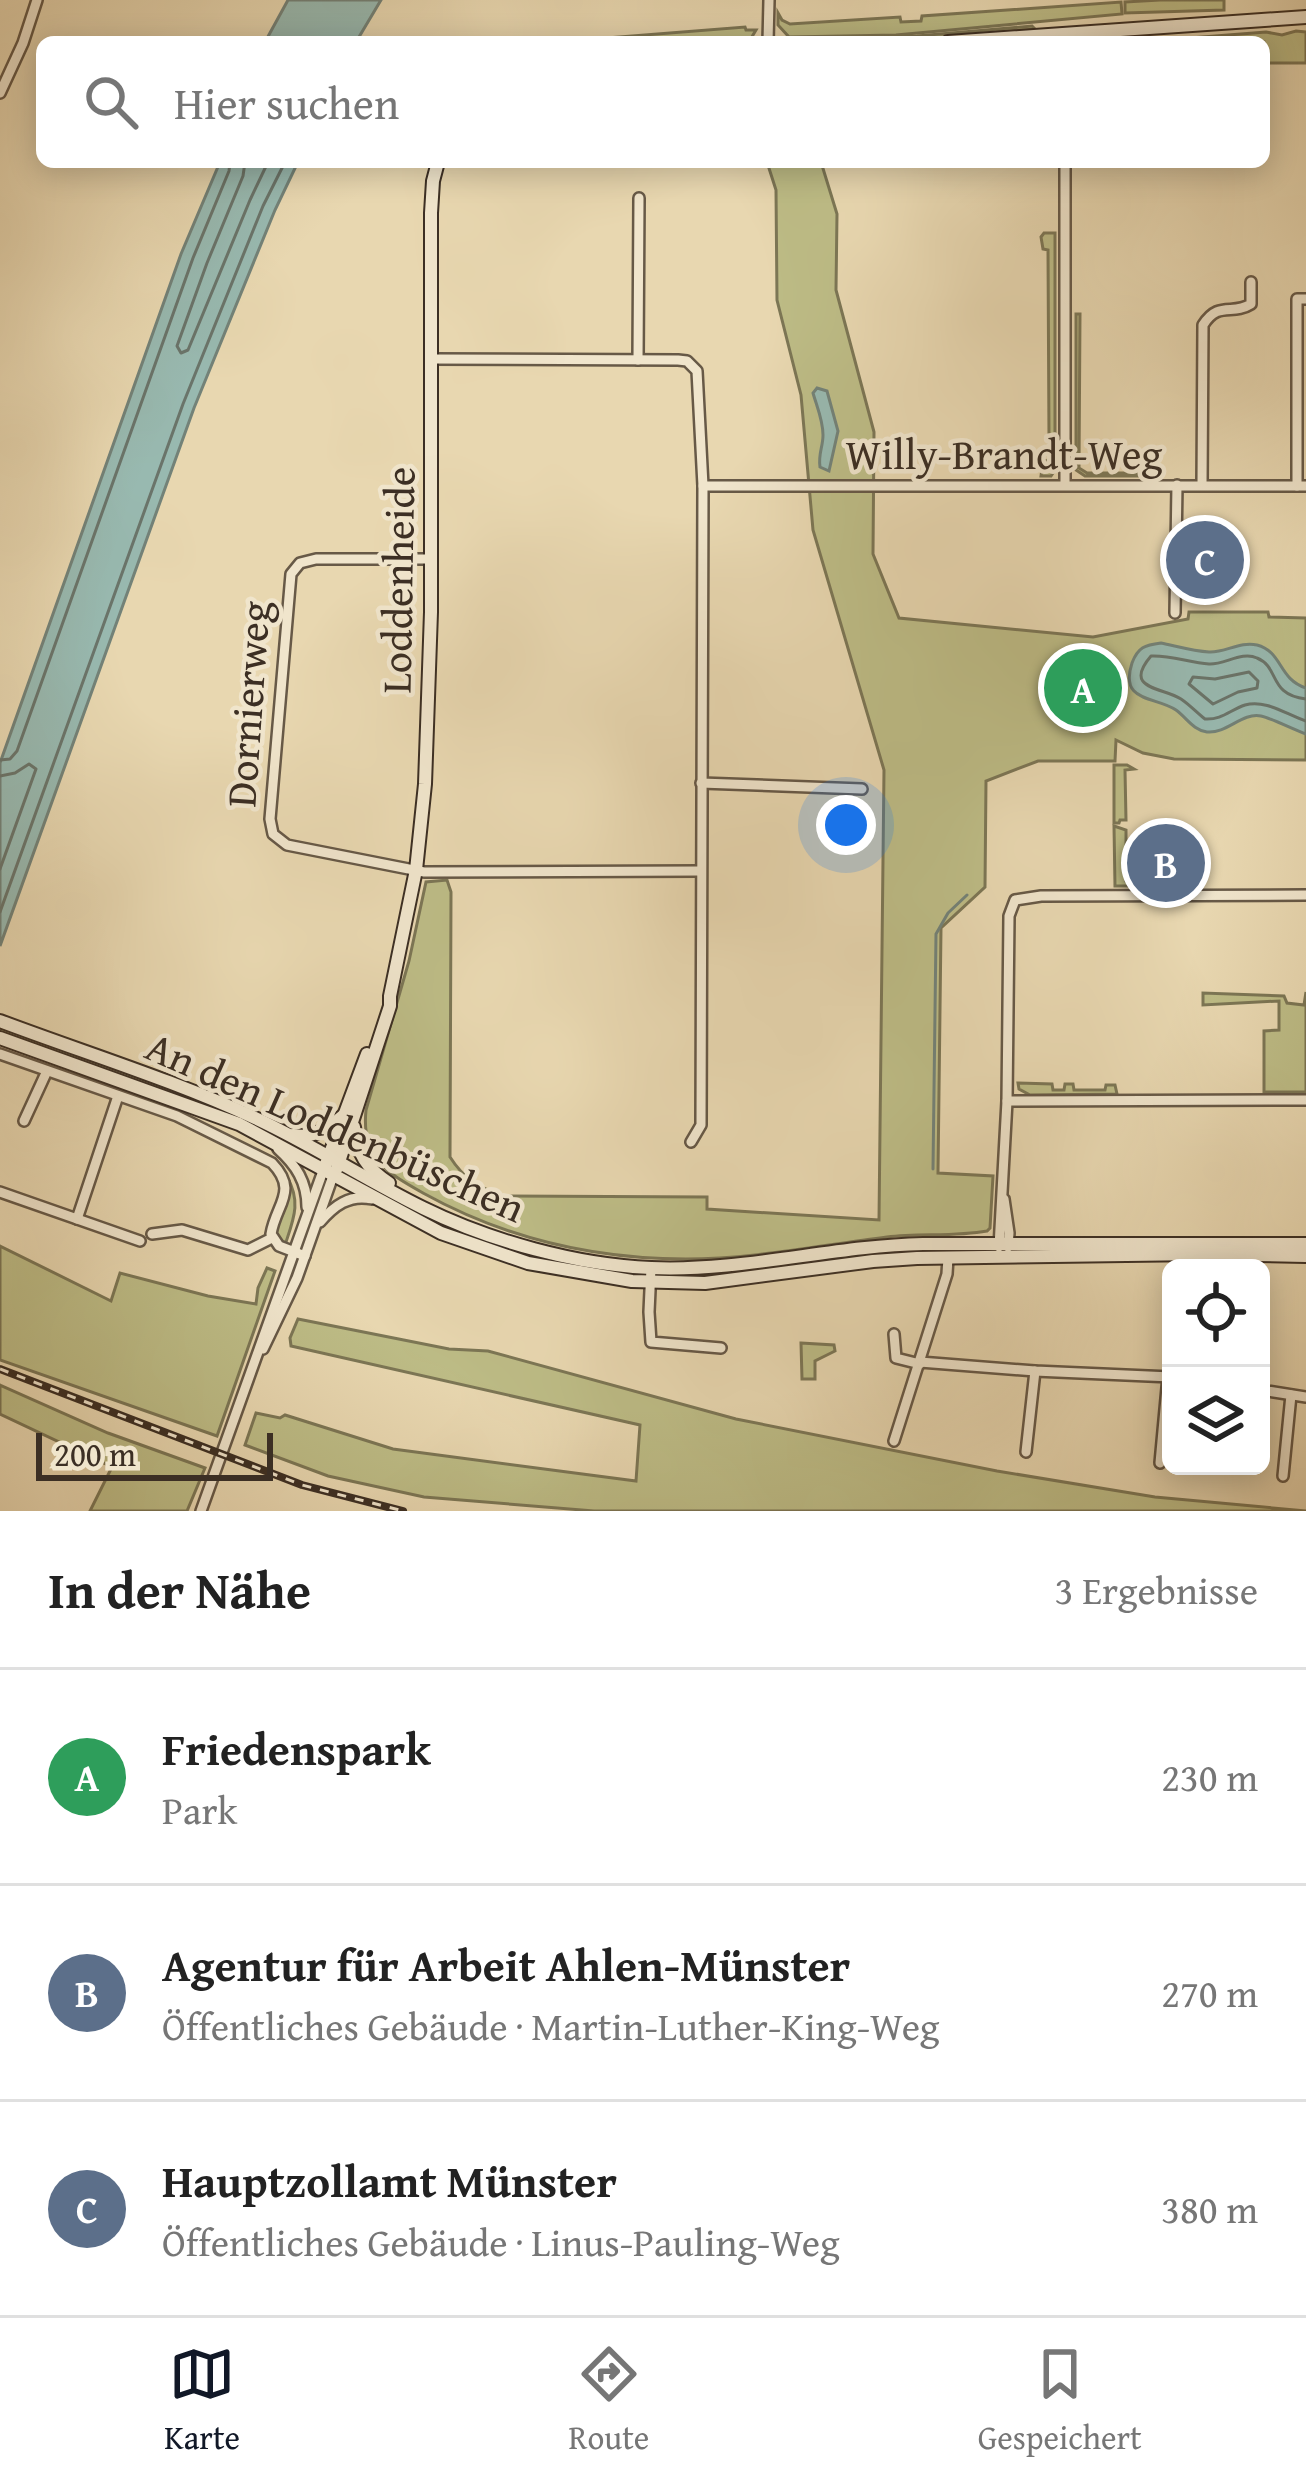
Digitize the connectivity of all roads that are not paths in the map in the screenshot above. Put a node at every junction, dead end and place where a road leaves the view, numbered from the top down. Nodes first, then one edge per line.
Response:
1 (38, 0) edge
2 (769, 0) edge
3 (1302, 20) edge
4 (769, 36) edge
5 (1090, 36) edge
6 (0, 93) edge
7 (437, 168) edge
8 (1065, 168) edge
9 (639, 198) dead end
10 (1251, 282) dead end
11 (1306, 298) edge
12 (1302, 330) edge
13 (432, 359) junction
14 (638, 360) junction
15 (1066, 485) junction
16 (1177, 485) junction
17 (1202, 485) junction
18 (703, 486) junction
19 (1302, 486) edge
20 (430, 559) junction
21 (1175, 613) dead end
22 (701, 783) junction
23 (862, 789) dead end
24 (416, 870) junction
25 (700, 871) junction
26 (1306, 895) edge
27 (0, 1021) edge
28 (0, 1038) edge
29 (0, 1054) edge
30 (47, 1071) junction
31 (118, 1096) junction
32 (1306, 1100) edge
33 (1007, 1101) junction
34 (350, 1117) junction
35 (24, 1120) dead end
36 (281, 1131) junction
37 (265, 1138) junction
38 (691, 1142) dead end
39 (331, 1167) junction
40 (0, 1192) edge
41 (377, 1200) junction
42 (424, 1209) junction
43 (306, 1218) junction
44 (77, 1219) junction
45 (316, 1227) junction
46 (152, 1234) dead end
47 (272, 1238) junction
48 (140, 1241) dead end
49 (1306, 1244) edge
50 (1003, 1248) junction
51 (299, 1254) junction
52 (1306, 1256) edge
53 (948, 1258) junction
54 (651, 1275) junction
55 (894, 1334) dead end
56 (721, 1348) dead end
57 (920, 1363) junction
58 (1035, 1371) junction
59 (1162, 1377) edge
60 (1270, 1392) edge
61 (1291, 1395) junction
62 (1306, 1397) edge
63 (894, 1441) dead end
64 (1162, 1446) edge
65 (1026, 1452) dead end
66 (1160, 1463) dead end
67 (1282, 1476) dead end
68 (201, 1511) edge

1 - 6 street
2 - 4 street
3 - 5 main road
7 - 13 main road, Loddenheide
8 - 15 street
9 - 14 street
10 - 17 street
11 - 12 street
12 - 19 street
13 - 14 street
13 - 20 main road, Loddenheide
14 - 18 street
15 - 16 street, Willy-Brandt-Weg
15 - 18 street, Willy-Brandt-Weg
16 - 17 street, Willy-Brandt-Weg
16 - 21 street
17 - 19 street, Willy-Brandt-Weg
18 - 22 street
20 - 24 main road, Loddenheide
20 - 24 street, Dornierweg
22 - 23 street
22 - 25 street
24 - 25 street
24 - 34 main road, Loddenheide
25 - 38 street
26 - 33 street
27 - 36 main road, An den Loddenbüschen
28 - 37 main road, An den Loddenbüschen
29 - 30 street, An den Loddenbüschen
30 - 31 street, An den Loddenbüschen
30 - 35 street
31 - 44 street, An den Loddenbüschen
31 - 47 street, An den Loddenbüschen
32 - 33 street
33 - 50 street
34 - 36 main road
34 - 39 main road, Loddenheide
34 - 42 main road
36 - 39 main road, An den Loddenbüschen
37 - 39 main road, An den Loddenbüschen
37 - 43 street
39 - 41 main road, An den Loddenbüschen
39 - 42 main road, An den Loddenbüschen
39 - 43 street
39 - 45 street
40 - 44 street
41 - 45 street
41 - 54 main road, An den Loddenbüschen
42 - 54 main road, An den Loddenbüschen
43 - 51 street
44 - 48 street
45 - 51 street
46 - 47 street
47 - 51 street
49 - 50 main road, An den Loddenbüschen
50 - 52 main road, An den Loddenbüschen
50 - 53 main road, An den Loddenbüschen
50 - 54 main road, An den Loddenbüschen
51 - 68 street
53 - 54 main road, An den Loddenbüschen
53 - 57 street
54 - 56 street
55 - 57 street
57 - 58 street
57 - 63 street
58 - 59 street
58 - 65 street
60 - 61 street
61 - 62 street
61 - 67 street
64 - 66 street

